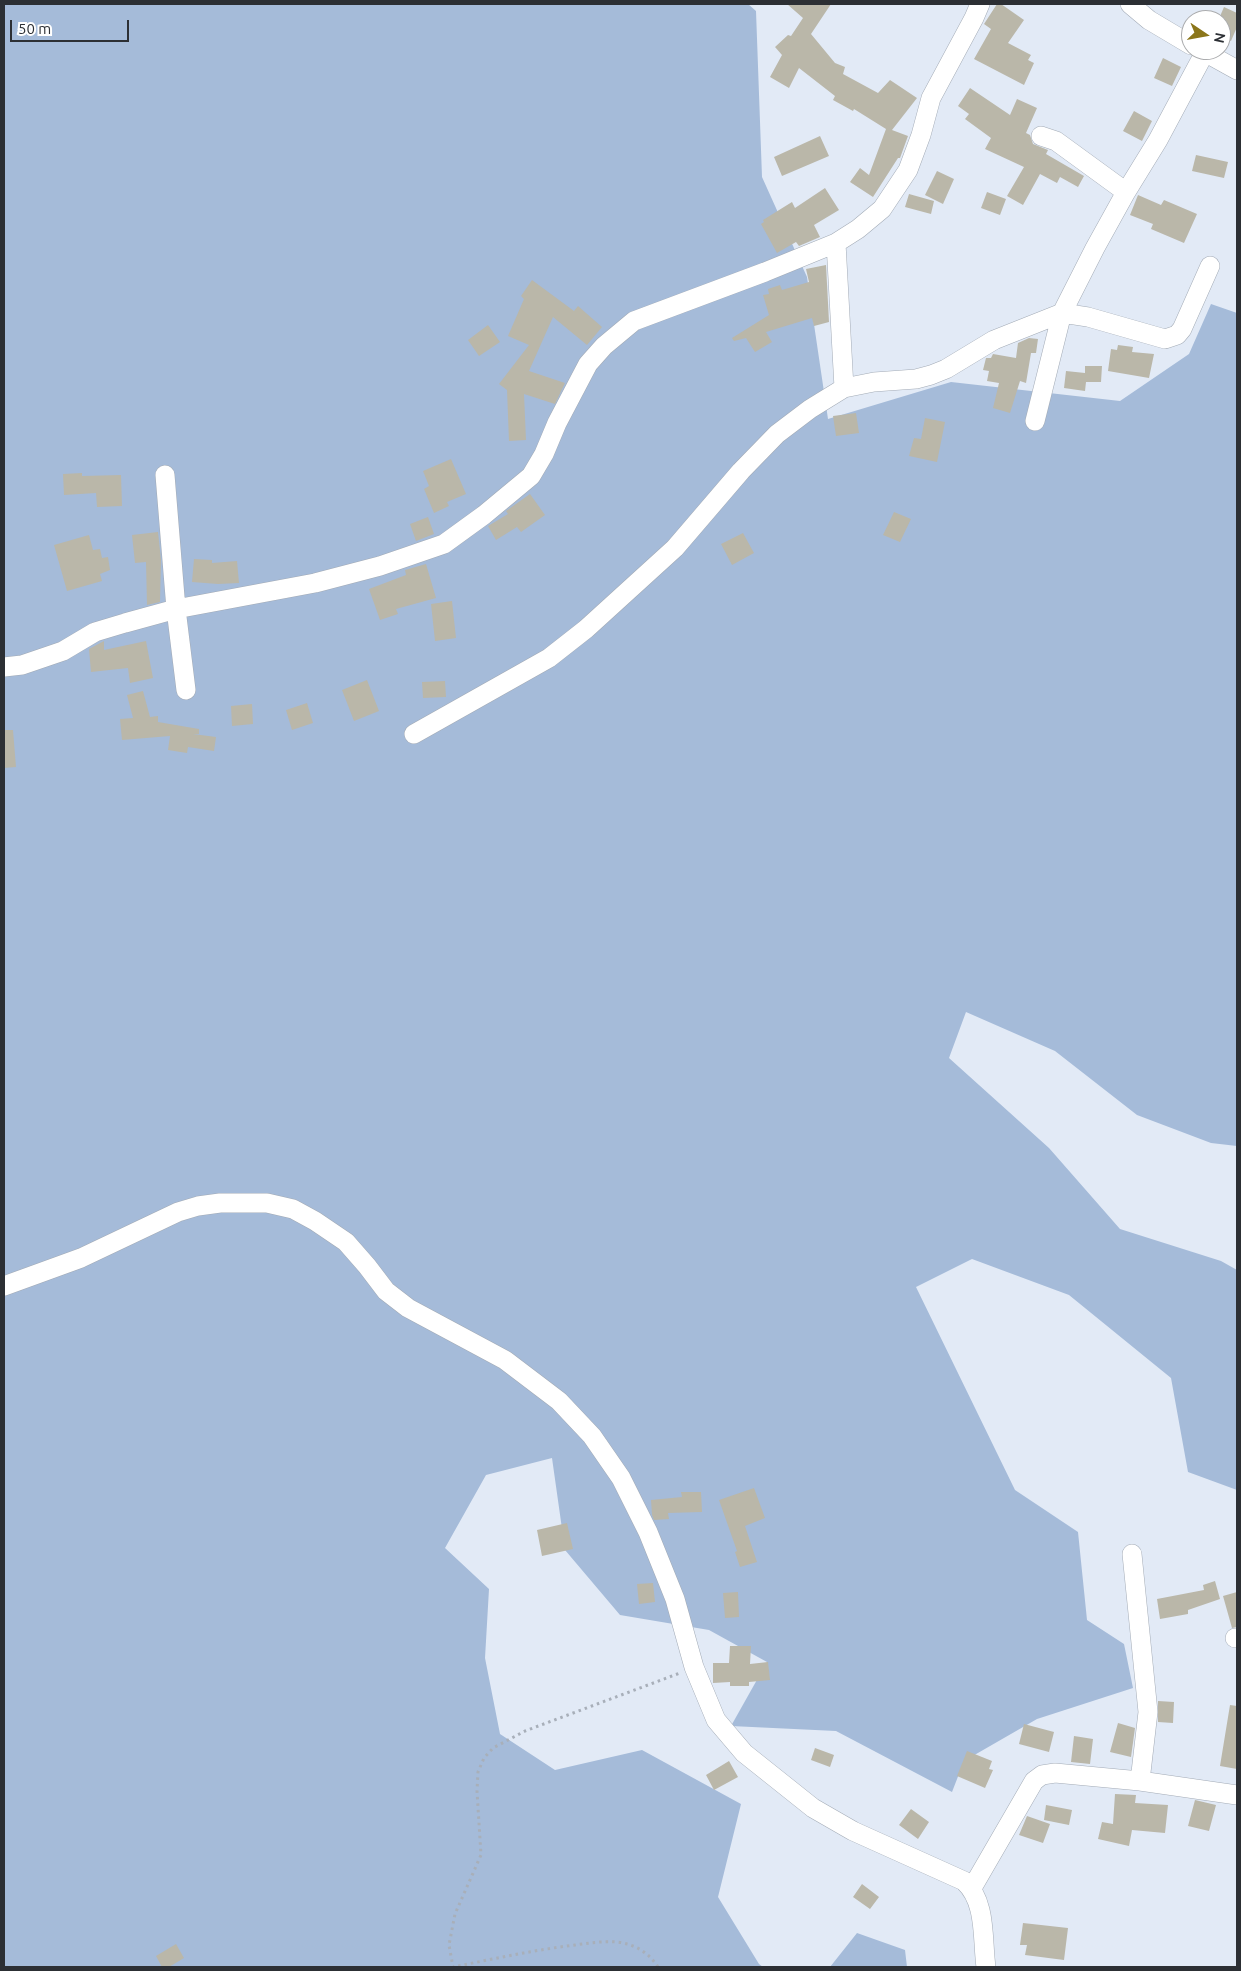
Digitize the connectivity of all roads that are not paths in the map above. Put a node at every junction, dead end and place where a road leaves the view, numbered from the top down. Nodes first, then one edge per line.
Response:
1 (980, 4) edge
2 (1130, 4) edge
3 (1181, 39) edge
4 (1194, 60) edge
5 (1219, 60) edge
6 (1237, 70) edge
7 (1041, 136) dead end
8 (1126, 192) junction
9 (836, 242) junction
10 (1210, 266) dead end
11 (1062, 313) junction
12 (844, 388) junction
13 (1035, 421) dead end
14 (165, 475) dead end
15 (176, 609) junction
16 (4, 667) edge
17 (186, 690) dead end
18 (414, 734) dead end
19 (4, 1286) edge
20 (1132, 1554) dead end
21 (1140, 1781) junction
22 (1237, 1794) edge
23 (972, 1888) junction
24 (986, 1967) edge

1 - 9 street
2 - 3 street
4 - 8 street
5 - 6 street
7 - 8 street
8 - 11 street
9 - 12 street
9 - 15 street
10 - 11 street
11 - 12 street
11 - 13 street
12 - 18 street
14 - 15 street
15 - 16 street
15 - 17 street
19 - 23 street
20 - 21 street
21 - 22 street
21 - 23 street
23 - 24 street

